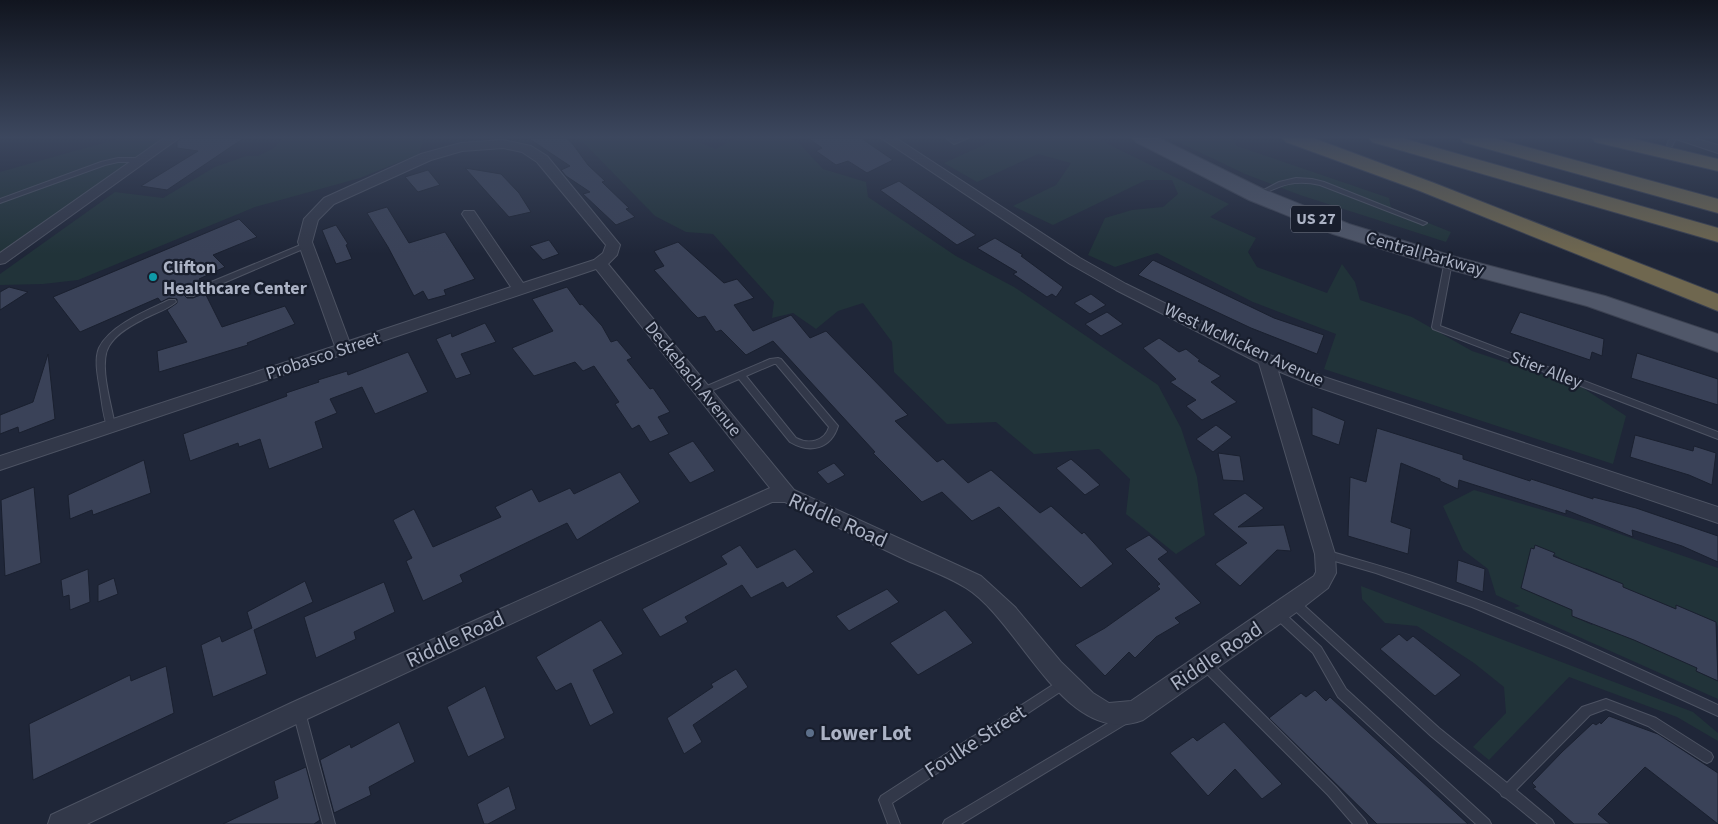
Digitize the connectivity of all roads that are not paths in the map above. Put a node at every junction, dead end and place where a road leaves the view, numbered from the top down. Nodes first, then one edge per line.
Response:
1 (67, 176) edge
2 (119, 176) edge
3 (382, 176) edge
4 (556, 176) edge
5 (946, 176) edge
6 (1220, 176) edge
7 (1398, 176) edge
8 (1513, 176) edge
9 (1610, 176) edge
10 (1680, 176) edge
11 (1718, 186) edge
12 (1257, 195) junction
13 (0, 201) edge
14 (1718, 206) edge
15 (469, 214) dead end
16 (1424, 223) dead end
17 (1718, 235) edge
18 (305, 244) junction
19 (0, 260) edge
20 (1448, 262) junction
21 (599, 263) junction
22 (520, 290) junction
23 (190, 294) dead end
24 (172, 302) dead end
25 (1718, 303) edge
26 (1718, 343) edge
27 (344, 348) junction
28 (1266, 360) junction
29 (741, 375) junction
30 (703, 391) junction
31 (111, 426) junction
32 (1718, 436) edge
33 (0, 463) edge
34 (787, 495) junction
35 (1718, 515) edge
36 (1324, 554) junction
37 (1286, 608) junction
38 (1205, 664) junction
39 (1065, 682) junction
40 (299, 711) junction
41 (1718, 711) edge
42 (1135, 712) junction
43 (1707, 757) dead end
44 (1506, 792) junction
45 (60, 824) edge
46 (329, 824) edge
47 (894, 824) edge
48 (949, 824) edge
49 (1361, 824) edge
50 (1485, 824) edge
51 (1548, 824) edge

1 - 13 lane
2 - 19 street
3 - 18 street
4 - 21 street
5 - 28 street, West McMicken Avenue
6 - 12 main road, Central Parkway / US 27
7 - 25 highway
8 - 17 highway
9 - 14 highway
10 - 11 highway
12 - 16 lane
12 - 20 main road, Central Parkway / US 27
15 - 22 street
18 - 23 lane
18 - 27 street
20 - 26 main road, Central Parkway / US 27
20 - 32 lane, Stier Alley
21 - 22 street, Probasco Street
21 - 30 street, Deckebach Avenue
22 - 27 street, Probasco Street
24 - 31 lane
27 - 31 street, Probasco Street
28 - 35 street, West McMicken Avenue
28 - 36 street, Riddle Road
29 - 29 lane
29 - 30 lane
30 - 34 street, Deckebach Avenue
31 - 33 street, Probasco Street
34 - 39 street, Riddle Road
34 - 40 street, Riddle Road
36 - 37 street, Riddle Road
36 - 41 lane
37 - 38 street, Riddle Road
37 - 44 lane
37 - 50 lane
38 - 42 street, Riddle Road
38 - 49 lane
39 - 42 street, Riddle Road
39 - 47 lane, Foulke Street
40 - 45 street, Riddle Road
40 - 46 lane
42 - 48 lane
43 - 44 lane
44 - 51 lane

